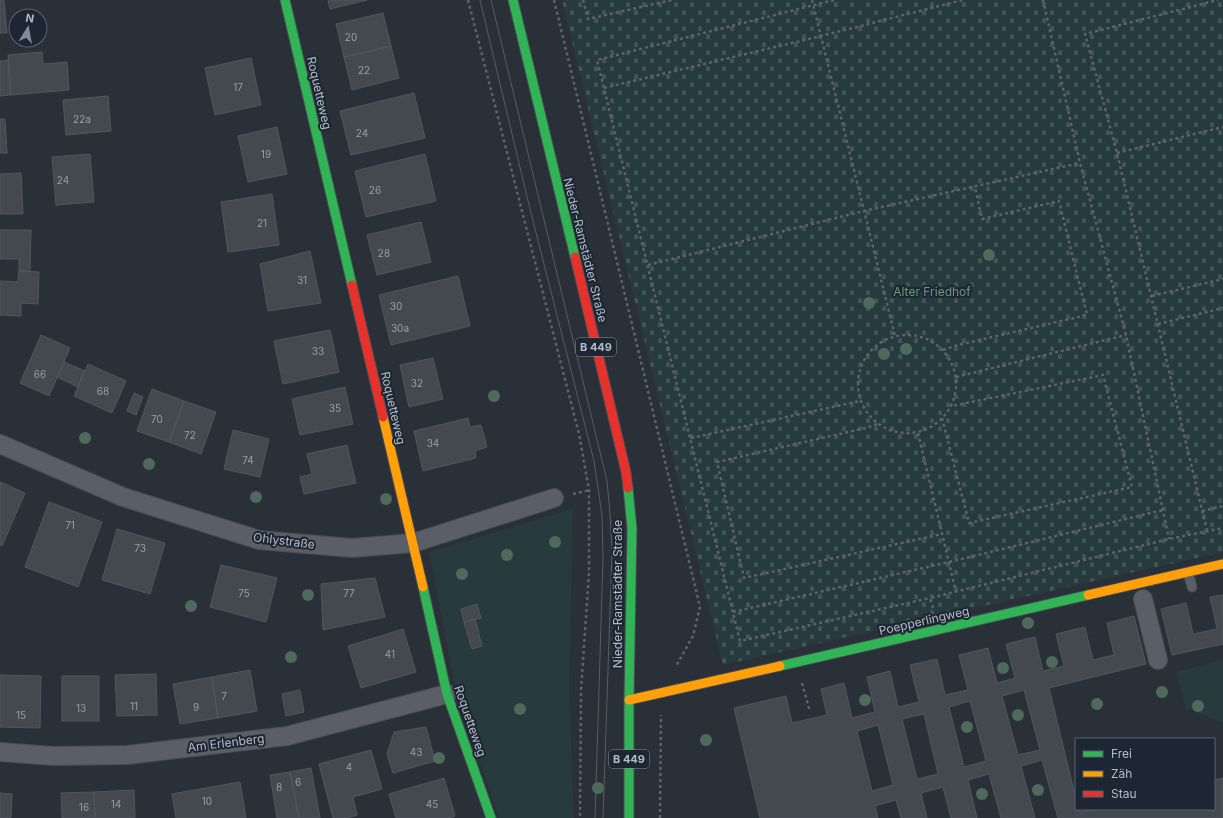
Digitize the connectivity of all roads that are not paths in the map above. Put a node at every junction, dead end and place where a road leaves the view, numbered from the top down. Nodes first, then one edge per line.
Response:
1 (285, 0) edge
2 (513, 0) edge
3 (0, 444) edge
4 (554, 498) dead end
5 (413, 542) junction
6 (1223, 564) edge
7 (1188, 572) junction
8 (1192, 587) dead end
9 (1142, 591) junction
10 (1158, 660) dead end
11 (447, 694) junction
12 (629, 700) junction
13 (0, 752) edge
14 (491, 818) edge
15 (629, 818) edge

1 - 5 street, Roquetteweg
2 - 12 street, Nieder-Ramstädter Straße / B 449
3 - 5 street, Ohlystraße
4 - 5 street, Ohlystraße
5 - 11 street, Roquetteweg
6 - 7 street, Poepperlingweg
7 - 8 lane
7 - 9 street, Poepperlingweg
9 - 10 street
9 - 12 street, Poepperlingweg
11 - 13 street, Am Erlenberg
11 - 14 street, Roquetteweg
12 - 15 street, Nieder-Ramstädter Straße / B 449

